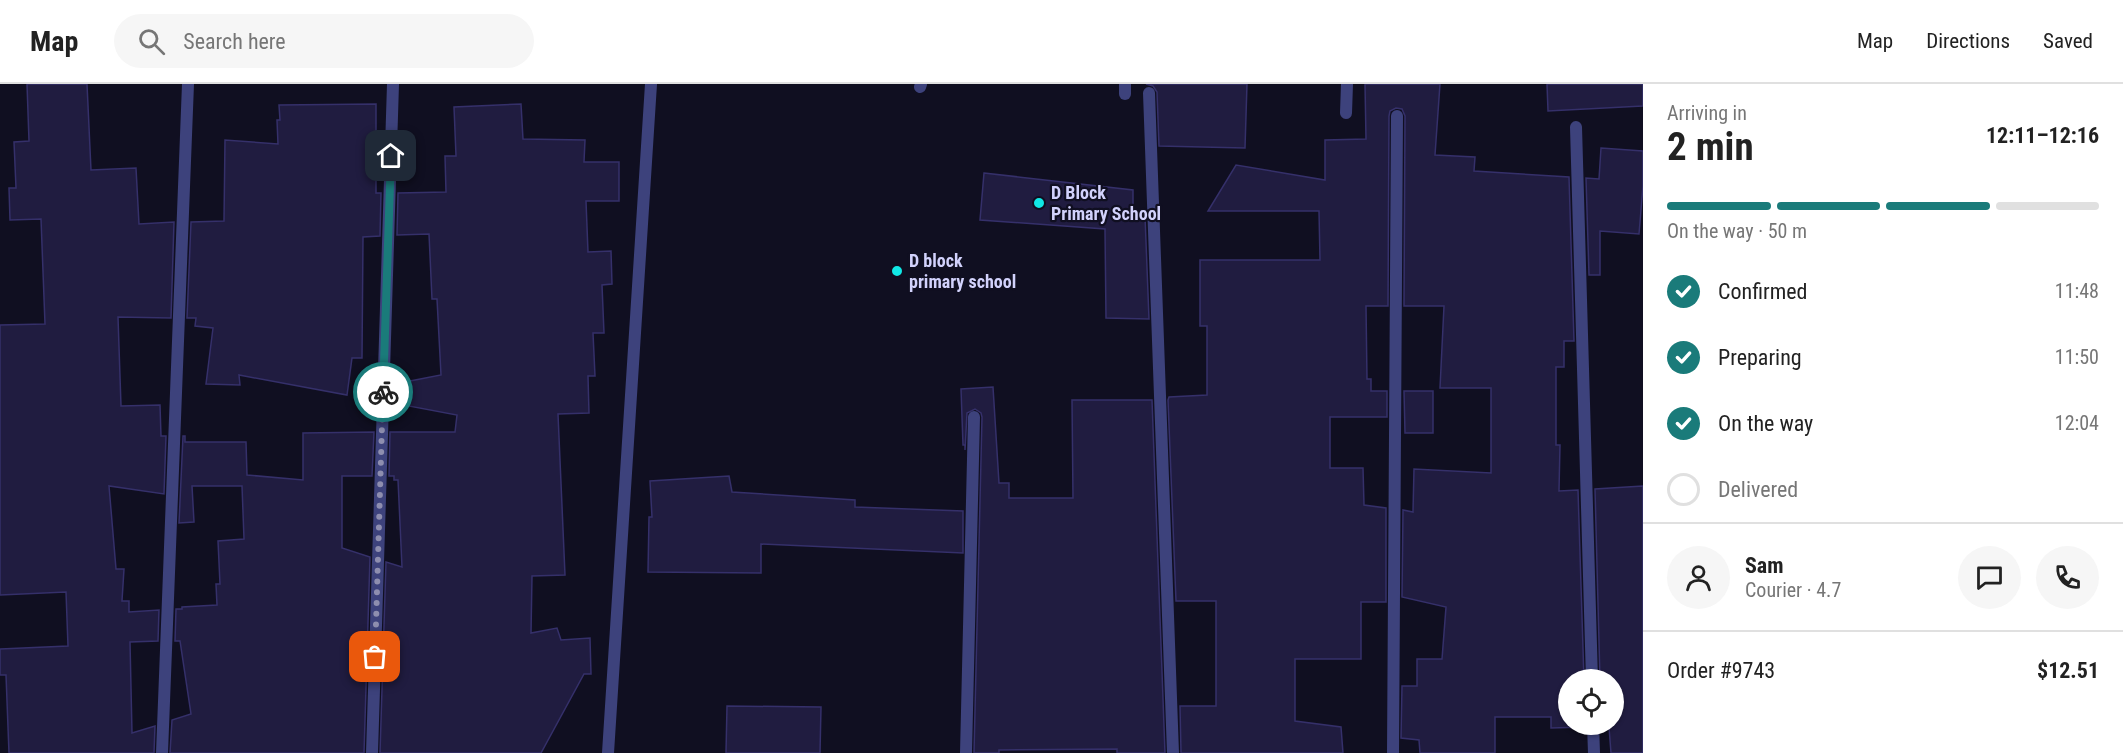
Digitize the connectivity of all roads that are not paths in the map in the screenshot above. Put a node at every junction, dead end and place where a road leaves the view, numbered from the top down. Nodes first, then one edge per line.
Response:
1 (188, 84) edge
2 (393, 84) edge
3 (651, 84) edge
4 (1347, 84) edge
5 (1149, 93) dead end
6 (1346, 113) dead end
7 (1397, 116) dead end
8 (1576, 127) dead end
9 (974, 417) dead end
10 (1592, 669) edge
11 (1593, 735) edge
12 (162, 753) edge
13 (372, 753) edge
14 (608, 753) edge
15 (966, 753) edge
16 (1173, 753) edge
17 (1393, 753) edge
18 (1594, 753) edge

1 - 12 street
2 - 13 street
3 - 14 street
4 - 6 street
5 - 16 street
7 - 17 street
8 - 10 street
9 - 15 street
11 - 18 street

